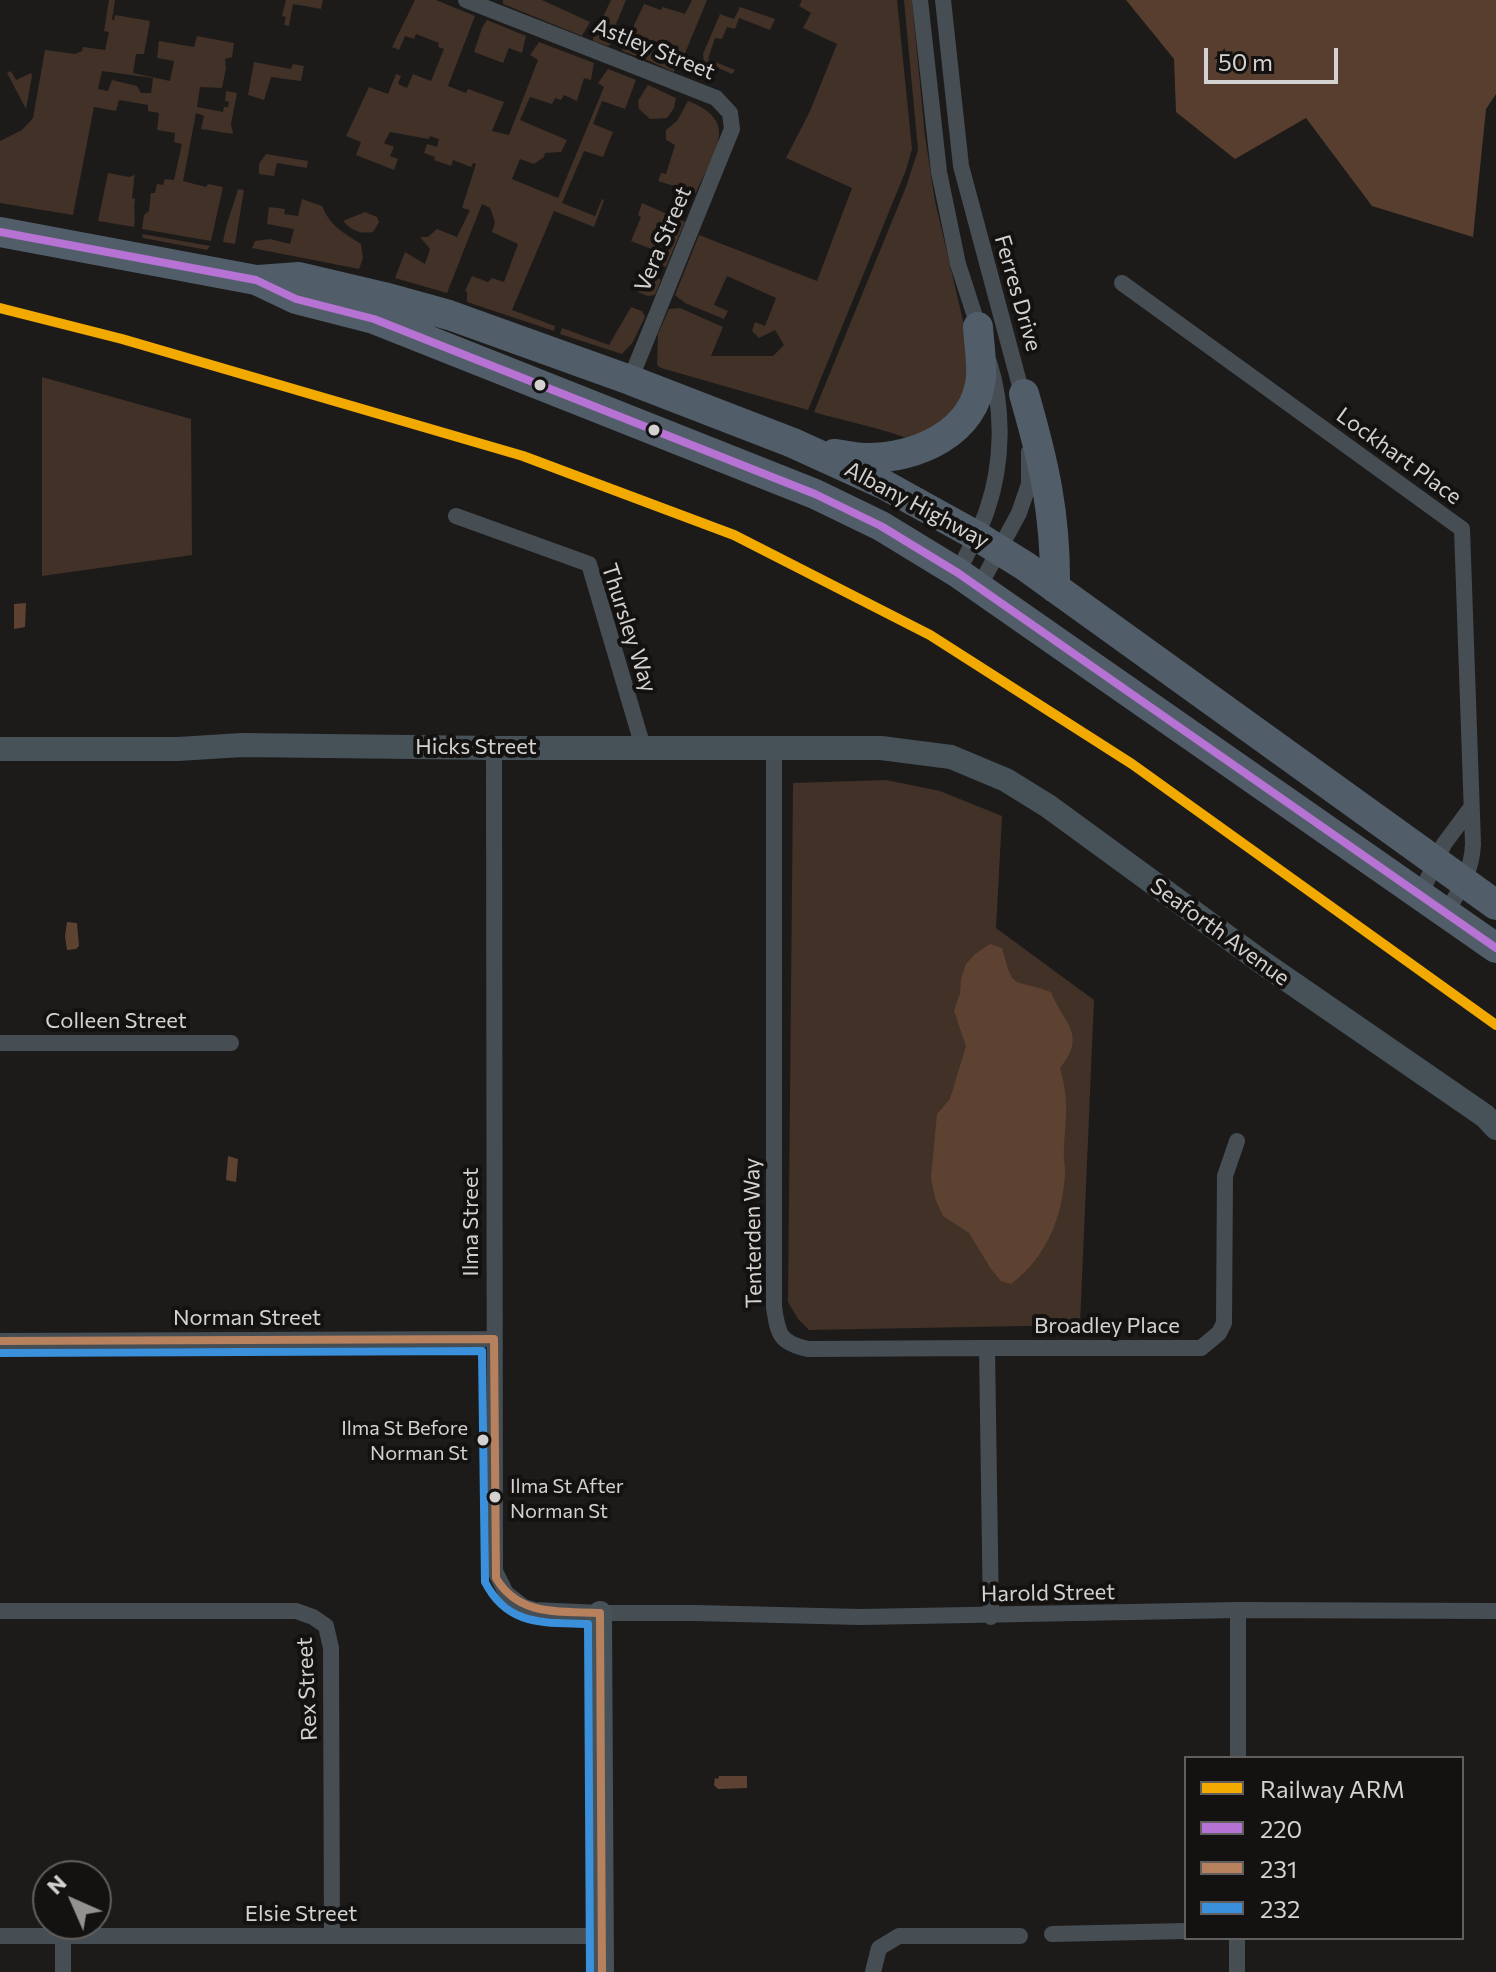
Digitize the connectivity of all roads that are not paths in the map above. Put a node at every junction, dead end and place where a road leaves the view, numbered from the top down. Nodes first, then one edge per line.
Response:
1 (466, 0) edge
2 (920, 0) edge
3 (943, 0) edge
4 (730, 113) joint
5 (0, 232) edge
6 (256, 280) junction
7 (1122, 283) dead end
8 (978, 327) junction
9 (630, 380) junction
10 (1024, 394) junction
11 (809, 450) junction
12 (456, 516) dead end
13 (988, 543) junction
14 (968, 580) junction
15 (1055, 588) junction
16 (643, 747) junction
17 (774, 747) junction
18 (494, 748) junction
19 (0, 749) edge
20 (951, 757) joint
21 (1470, 809) junction
22 (1437, 861) junction
23 (1464, 882) junction
24 (1420, 895) junction
25 (1496, 905) edge
26 (1446, 913) junction
27 (1496, 948) edge
28 (0, 1043) edge
29 (231, 1043) dead end
30 (1492, 1121) edge
31 (1237, 1141) dead end
32 (494, 1339) junction
33 (0, 1341) edge
34 (987, 1348) junction
35 (1238, 1610) junction
36 (0, 1611) edge
37 (1496, 1611) edge
38 (600, 1613) junction
39 (991, 1617) junction
40 (1238, 1756) edge
41 (1184, 1931) edge
42 (1052, 1934) dead end
43 (0, 1936) edge
44 (32, 1936) edge
45 (112, 1936) edge
46 (332, 1936) junction
47 (602, 1936) junction
48 (1020, 1936) dead end
49 (63, 1940) edge
50 (1237, 1940) edge
51 (63, 1972) edge
52 (602, 1972) edge
53 (873, 1972) edge
54 (1237, 1972) edge

1 - 4 street, Astley Street
2 - 8 street, Ferres Drive
3 - 10 street, Ferres Drive
4 - 9 street, Vera Street
5 - 6 highway, Albany Highway
6 - 9 highway, Albany Highway
6 - 14 highway, Albany Highway
7 - 21 street, Lockhart Place
8 - 11 highway
8 - 13 street, Ferres Drive
9 - 11 highway, Albany Highway
10 - 13 street, Ferres Drive
10 - 15 highway
11 - 13 highway, Albany Highway
12 - 16 street, Thursley Way
13 - 14 street, Ferres Drive
13 - 14 street, Ferres Drive
13 - 15 highway, Albany Highway
14 - 24 highway, Albany Highway
15 - 22 highway, Albany Highway
16 - 17 street, Hicks Street
16 - 18 street, Hicks Street
17 - 20 street, Hicks Street
17 - 34 street, Tenterden Way
18 - 19 street, Hicks Street
18 - 32 street, Ilma Street
20 - 30 street, Seaforth Avenue
21 - 22 street
21 - 23 street, Lockhart Place
22 - 23 highway, Albany Highway
22 - 24 street
23 - 25 highway, Albany Highway
23 - 26 street, Lockhart Place
24 - 26 highway, Albany Highway
26 - 27 highway, Albany Highway
28 - 29 street, Colleen Street
31 - 34 street, Broadley Place
32 - 33 street, Norman Street
32 - 38 street, Ilma Street
34 - 39 street
35 - 37 street, Harold Street
35 - 39 street, Harold Street
35 - 40 street
36 - 46 street, Rex Street
38 - 39 street, Harold Street
38 - 47 street
41 - 42 street
43 - 44 street, Elsie Street
45 - 46 street, Elsie Street
46 - 47 street, Elsie Street
47 - 52 street
48 - 53 street
49 - 51 street
50 - 54 street

